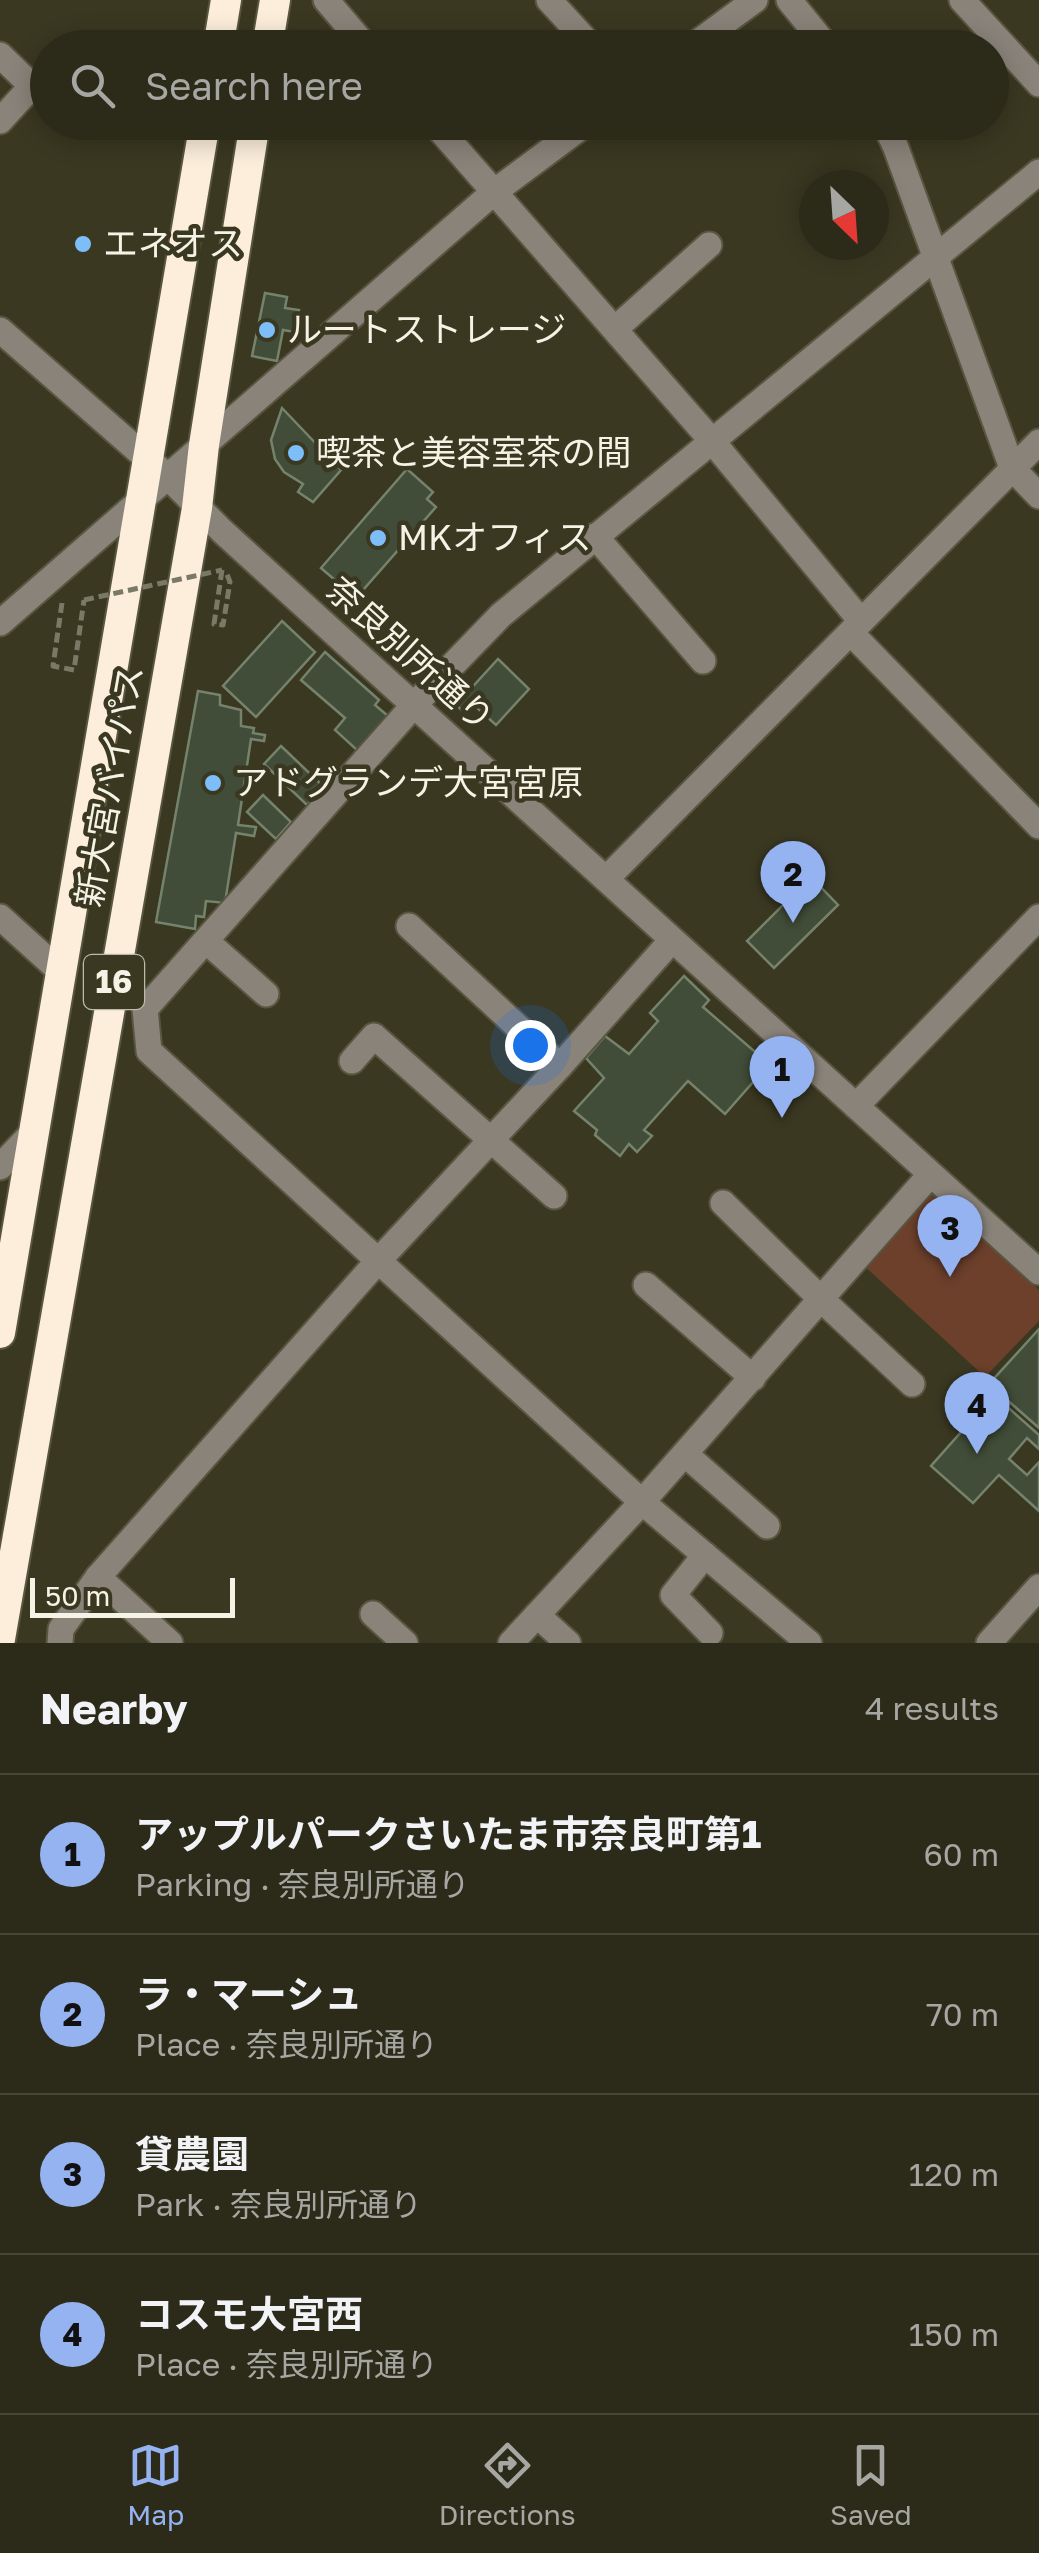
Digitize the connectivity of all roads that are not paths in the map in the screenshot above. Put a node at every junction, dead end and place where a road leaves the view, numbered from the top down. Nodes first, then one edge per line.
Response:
1 (226, 0) edge
2 (276, 0) edge
3 (326, 0) edge
4 (549, 0) edge
5 (755, 0) edge
6 (789, 0) edge
7 (962, 0) edge
8 (221, 30) edge
9 (270, 30) edge
10 (352, 30) edge
11 (576, 30) edge
12 (714, 30) edge
13 (813, 30) edge
14 (990, 30) edge
15 (1009, 51) edge
16 (0, 55) edge
17 (30, 84) edge
18 (1039, 84) edge
19 (30, 88) edge
20 (0, 121) edge
21 (203, 140) edge
22 (252, 140) edge
23 (449, 140) edge
24 (564, 140) edge
25 (892, 140) edge
26 (1039, 172) edge
27 (494, 192) junction
28 (709, 245) dead end
29 (936, 257) junction
30 (0, 330) edge
31 (614, 330) junction
32 (712, 441) junction
33 (1039, 442) edge
34 (204, 444) junction
35 (158, 468) junction
36 (1012, 468) junction
37 (1039, 496) edge
38 (141, 499) junction
39 (196, 508) junction
40 (594, 536) junction
41 (0, 623) edge
42 (856, 627) junction
43 (703, 661) dead end
44 (414, 706) junction
45 (1039, 826) edge
46 (606, 880) junction
47 (0, 917) edge
48 (1039, 917) edge
49 (409, 926) dead end
50 (672, 940) junction
51 (206, 941) junction
52 (60, 972) junction
53 (266, 994) dead end
54 (352, 1060) dead end
55 (560, 1066) junction
56 (856, 1106) junction
57 (35, 1130) junction
58 (491, 1140) junction
59 (0, 1168) edge
60 (930, 1175) junction
61 (554, 1196) dead end
62 (723, 1202) dead end
63 (378, 1261) junction
64 (1039, 1272) edge
65 (646, 1285) dead end
66 (822, 1300) junction
67 (0, 1333) edge
68 (753, 1378) junction
69 (912, 1384) dead end
70 (685, 1454) junction
71 (642, 1502) junction
72 (767, 1526) dead end
73 (705, 1555) junction
74 (98, 1577) junction
75 (1039, 1586) edge
76 (373, 1614) dead end
77 (538, 1615) junction
78 (710, 1633) dead end
79 (0, 1638) edge
80 (60, 1643) edge
81 (170, 1643) edge
82 (405, 1643) edge
83 (511, 1643) edge
84 (568, 1643) edge
85 (809, 1643) edge
86 (989, 1643) edge

1 - 8 highway
2 - 9 highway
3 - 10 street
4 - 11 street
5 - 12 street
6 - 13 street
7 - 14 street
15 - 18 street
16 - 17 street
19 - 20 street
21 - 35 highway, 新大宮バイパス / 16
22 - 34 highway, 新大宮バイパス / 16
23 - 27 street
24 - 27 street
25 - 29 street
26 - 29 street
27 - 31 street
27 - 34 street
28 - 31 street
29 - 32 street
29 - 36 street
30 - 35 street, 奈良別所通り
31 - 32 street
32 - 40 street
32 - 42 street
33 - 36 street
34 - 35 street
34 - 39 highway, 新大宮バイパス / 16
35 - 38 highway, 新大宮バイパス / 16
35 - 39 street, 奈良別所通り
36 - 37 street
36 - 42 street
38 - 41 street
38 - 52 highway, 新大宮バイパス / 16
39 - 44 street, 奈良別所通り
39 - 79 highway, 新大宮バイパス / 16
40 - 43 street
40 - 44 street
42 - 45 street
42 - 46 street
44 - 46 street, 奈良別所通り
44 - 51 street
46 - 50 street, 奈良別所通り
47 - 52 street
48 - 56 street
49 - 55 street
50 - 55 street
50 - 56 street, 奈良別所通り
51 - 53 street
51 - 63 street
52 - 57 highway, 新大宮バイパス / 16
54 - 58 street
55 - 58 street
56 - 60 street, 奈良別所通り
57 - 59 street
57 - 67 highway, 新大宮バイパス / 16
58 - 61 street
58 - 63 street
60 - 64 street, 奈良別所通り
60 - 66 street
62 - 66 street
63 - 71 street
63 - 74 street
65 - 68 street
66 - 68 street
66 - 69 street
68 - 70 street
70 - 71 street
70 - 72 street
71 - 73 street
71 - 77 street
73 - 78 street
73 - 85 street
74 - 80 street
74 - 81 street
75 - 86 street
76 - 82 street
77 - 83 street
77 - 84 street

